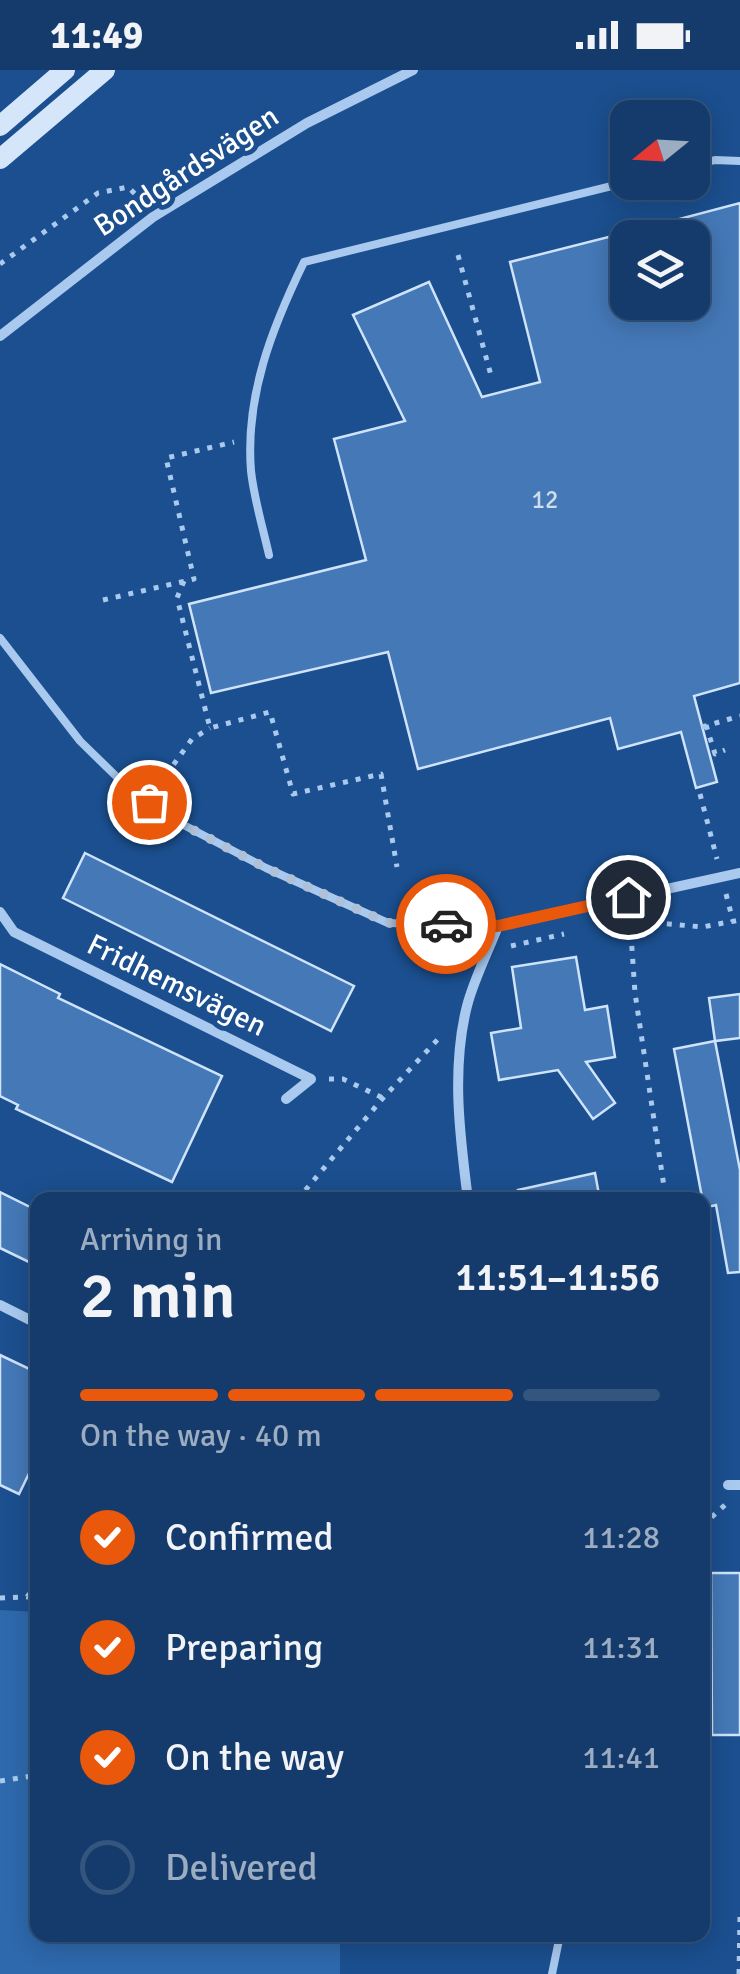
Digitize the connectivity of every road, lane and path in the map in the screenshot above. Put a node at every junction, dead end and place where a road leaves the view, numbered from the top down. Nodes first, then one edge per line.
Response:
1 (65, 70) edge
2 (105, 70) edge
3 (413, 70) edge
4 (0, 126) edge
5 (0, 158) edge
6 (710, 161) edge
7 (740, 161) edge
8 (610, 186) edge
9 (153, 217) junction
10 (458, 254) dead end
11 (0, 264) edge
12 (0, 336) edge
13 (492, 378) dead end
14 (251, 438) junction
15 (269, 556) dead end
16 (184, 582) junction
17 (103, 600) dead end
18 (0, 638) edge
19 (740, 716) edge
20 (210, 728) junction
21 (725, 750) dead end
22 (166, 775) dead end
23 (397, 867) dead end
24 (740, 873) edge
25 (628, 897) junction
26 (0, 912) edge
27 (630, 920) junction
28 (740, 920) edge
29 (612, 924) dead end
30 (498, 926) junction
31 (576, 932) dead end
32 (488, 952) junction
33 (445, 1032) dead end
34 (311, 1079) junction
35 (384, 1098) junction
36 (286, 1099) dead end
37 (304, 1192) edge
38 (467, 1192) edge
39 (665, 1192) edge
40 (0, 1305) edge
41 (30, 1320) edge
42 (728, 1502) dead end
43 (710, 1519) edge
44 (30, 1593) edge
45 (0, 1598) edge
46 (30, 1777) edge
47 (0, 1780) edge
48 (740, 1916) edge
49 (559, 1942) edge
50 (552, 1974) edge
51 (738, 1974) edge

1 - 4 main road
2 - 5 main road
3 - 9 street, Bondgårdsvägen
6 - 7 lane
8 - 14 lane
9 - 11 path
9 - 12 street, Bondgårdsvägen
10 - 13 path
14 - 15 lane
14 - 16 path
16 - 17 path
16 - 20 path
18 - 30 lane
19 - 21 path
20 - 22 path
20 - 23 path
24 - 25 street
25 - 27 path
25 - 30 street
26 - 34 street, Fridhemsvägen
27 - 28 path
27 - 29 path
27 - 39 path
30 - 32 street
31 - 32 path
32 - 38 street
33 - 35 path
34 - 35 path
34 - 36 street
35 - 37 path
40 - 41 street
42 - 43 path
44 - 45 path
46 - 47 path
48 - 51 path
49 - 50 lane

